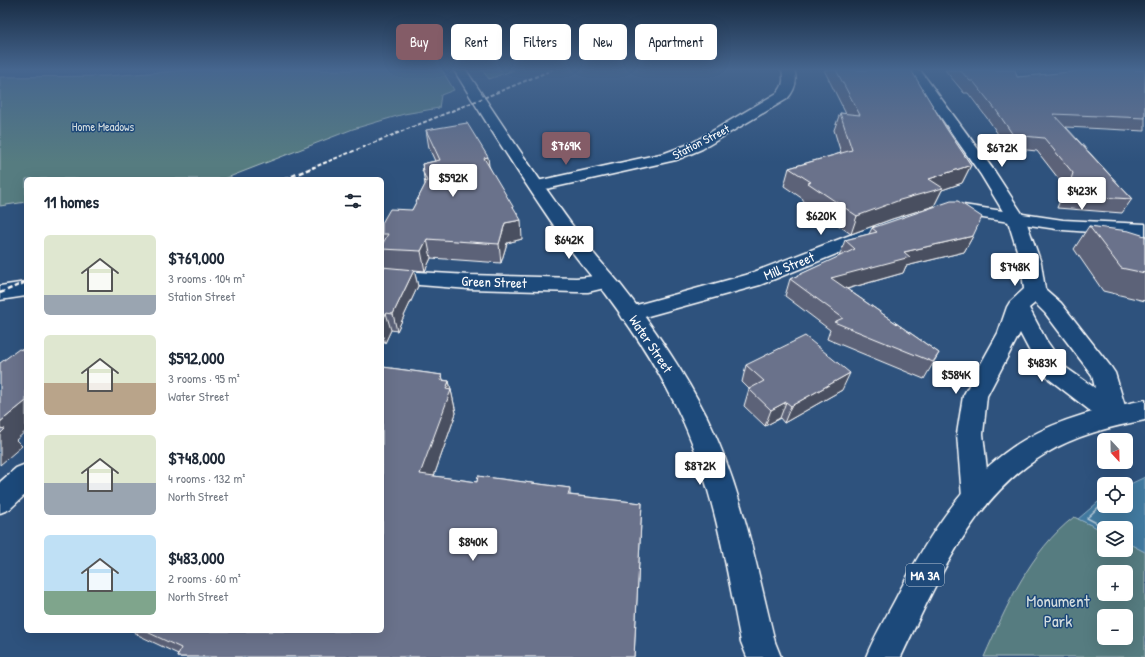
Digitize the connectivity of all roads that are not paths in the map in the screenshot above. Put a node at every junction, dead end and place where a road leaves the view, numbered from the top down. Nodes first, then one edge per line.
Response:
1 (480, 101) edge
2 (777, 101) edge
3 (936, 101) edge
4 (537, 186) junction
5 (928, 214) edge
6 (1016, 218) junction
7 (888, 227) edge
8 (1145, 230) edge
9 (384, 276) edge
10 (606, 280) junction
11 (24, 289) edge
12 (0, 293) edge
13 (1026, 299) junction
14 (630, 314) junction
15 (1145, 410) edge
16 (1115, 416) junction
17 (24, 478) edge
18 (976, 497) junction
19 (0, 500) edge
20 (764, 657) edge
21 (883, 657) edge

1 - 4 main road, Water Street
2 - 4 main road, Station Street
3 - 6 main road
4 - 10 main road, Water Street
5 - 6 main road
6 - 8 main road
6 - 13 main road
7 - 14 main road, Mill Street
9 - 10 main road, Green Street
10 - 14 main road, Water Street
11 - 12 main road
13 - 16 main road
13 - 16 main road
13 - 18 main road
14 - 20 main road, Water Street
15 - 16 main road, MA 3A
16 - 18 main road, MA 3A
17 - 19 main road
18 - 21 main road, MA 3A

